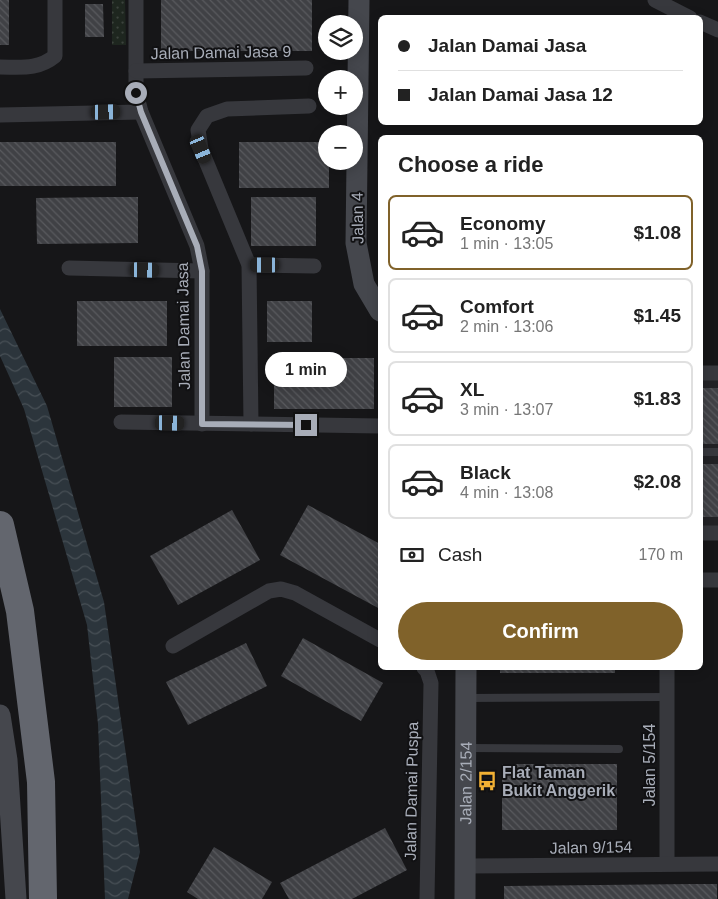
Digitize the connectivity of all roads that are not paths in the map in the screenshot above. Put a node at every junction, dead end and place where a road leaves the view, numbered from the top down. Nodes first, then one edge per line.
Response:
1 (56, 0) edge
2 (136, 0) edge
3 (359, 0) edge
4 (655, 0) edge
5 (684, 15) edge
6 (703, 23) edge
7 (718, 30) edge
8 (0, 67) edge
9 (306, 68) dead end
10 (136, 70) junction
11 (309, 106) dead end
12 (141, 112) junction
13 (0, 115) edge
14 (249, 265) junction
15 (314, 266) dead end
16 (69, 268) dead end
17 (202, 271) junction
18 (378, 307) edge
19 (703, 373) edge
20 (718, 373) edge
21 (121, 422) dead end
22 (202, 424) junction
23 (251, 424) junction
24 (378, 426) edge
25 (703, 452) edge
26 (718, 452) edge
27 (0, 525) edge
28 (703, 533) edge
29 (718, 533) edge
30 (703, 580) edge
31 (718, 580) edge
32 (378, 639) edge
33 (173, 646) dead end
34 (426, 670) edge
35 (466, 670) edge
36 (666, 670) edge
37 (667, 697) junction
38 (466, 698) junction
39 (0, 715) edge
40 (466, 748) junction
41 (619, 749) dead end
42 (667, 864) junction
43 (718, 864) edge
44 (465, 866) junction
45 (44, 889) edge
46 (16, 899) edge
47 (426, 899) edge
48 (465, 899) edge

1 - 8 street
2 - 10 street, Jalan Damai Jasa
3 - 18 street, Jalan 4
4 - 5 street
6 - 7 street
9 - 10 street, Jalan Damai Jasa 9
10 - 12 street, Jalan Damai Jasa
11 - 14 street
12 - 13 street
12 - 17 street, Jalan Damai Jasa
14 - 15 street
14 - 23 street
16 - 17 street
17 - 22 street, Jalan Damai Jasa
19 - 20 street
21 - 22 street
22 - 23 street
23 - 24 street
25 - 26 lane
27 - 45 highway
28 - 29 street
30 - 31 street
32 - 33 street
34 - 47 street, Jalan Damai Puspa
35 - 38 street, Jalan 2/154
36 - 37 street, Jalan 5/154
37 - 38 lane
37 - 42 street, Jalan 5/154
38 - 40 street, Jalan 2/154
39 - 46 street
40 - 41 lane
40 - 44 street, Jalan 2/154
42 - 43 street, Jalan 9/154
42 - 44 street, Jalan 9/154
44 - 48 street, Jalan 2/154

